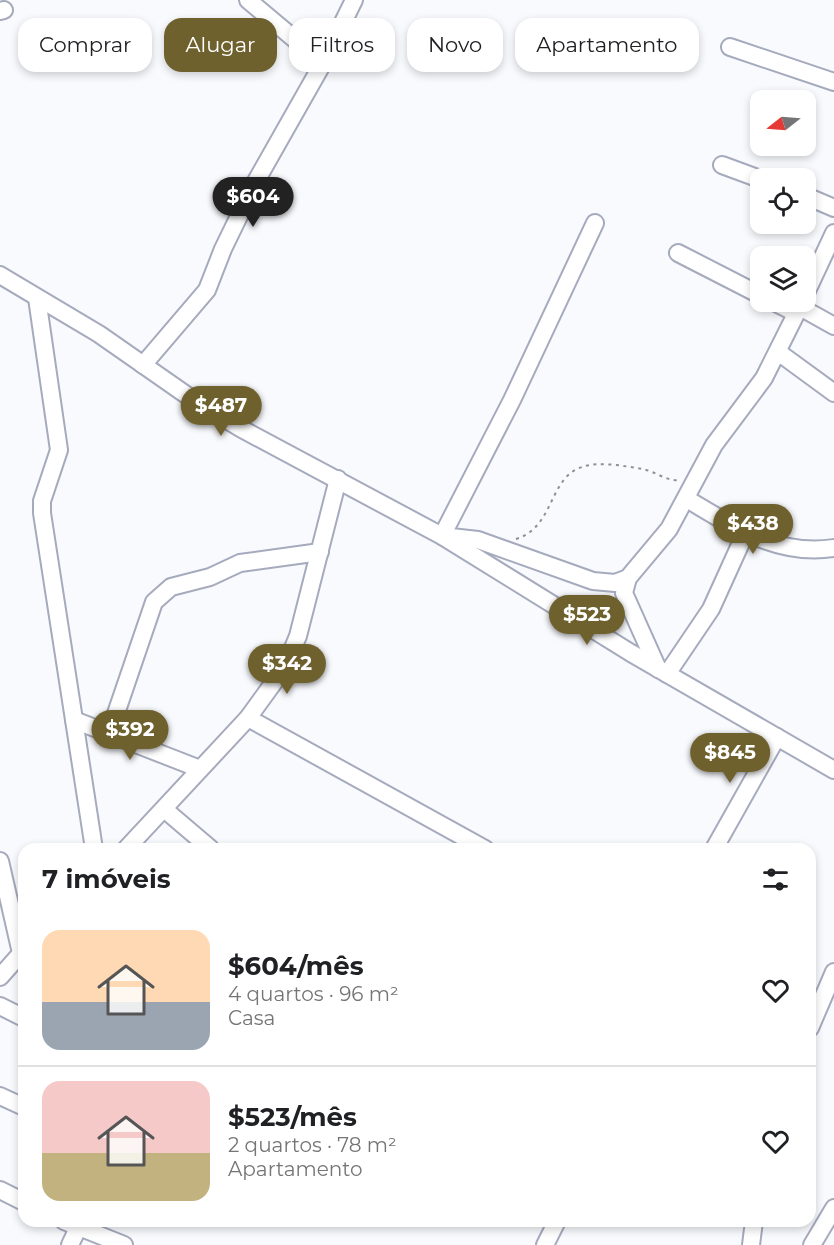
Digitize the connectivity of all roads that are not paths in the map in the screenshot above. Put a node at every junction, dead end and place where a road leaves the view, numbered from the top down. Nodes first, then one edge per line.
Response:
1 (248, 0) edge
2 (354, 0) edge
3 (345, 18) edge
4 (289, 35) edge
5 (730, 47) dead end
6 (317, 72) edge
7 (834, 82) edge
8 (722, 165) dead end
9 (750, 175) edge
10 (816, 200) edge
11 (834, 208) edge
12 (595, 223) dead end
13 (834, 233) edge
14 (678, 253) dead end
15 (816, 272) edge
16 (0, 275) edge
17 (750, 290) edge
18 (37, 298) junction
19 (797, 312) edge
20 (812, 312) edge
21 (834, 327) edge
22 (778, 352) junction
23 (143, 365) junction
24 (834, 393) edge
25 (338, 479) junction
26 (687, 499) junction
27 (745, 534) junction
28 (442, 536) junction
29 (834, 548) edge
30 (320, 552) junction
31 (628, 578) junction
32 (663, 671) junction
33 (248, 718) junction
34 (74, 720) junction
35 (109, 734) junction
36 (777, 736) junction
37 (200, 769) junction
38 (834, 770) edge
39 (164, 809) junction
40 (93, 843) edge
41 (132, 843) edge
42 (204, 843) edge
43 (475, 843) edge
44 (717, 843) edge
45 (0, 861) edge
46 (18, 935) edge
47 (18, 956) edge
48 (834, 972) edge
49 (0, 977) edge
50 (0, 1006) edge
51 (816, 1014) edge
52 (18, 1015) edge
53 (0, 1096) edge
54 (18, 1104) edge
55 (0, 1191) edge
56 (18, 1199) edge
57 (834, 1208) edge
58 (71, 1227) edge
59 (79, 1227) edge
60 (554, 1227) edge
61 (753, 1227) edge
62 (70, 1245) edge
63 (124, 1245) edge
64 (545, 1245) edge
65 (751, 1245) edge
66 (812, 1245) edge

1 - 4 street
2 - 3 street
5 - 7 street
6 - 23 street
8 - 9 street
10 - 11 street
12 - 28 street
13 - 15 street
14 - 17 street
16 - 18 street
18 - 23 street
18 - 34 street
19 - 22 street
20 - 21 street
22 - 24 street
22 - 26 street
23 - 25 street
25 - 28 street
25 - 30 street
26 - 27 street
26 - 31 street
27 - 29 street
27 - 32 street
28 - 31 street
28 - 32 street
30 - 33 street
30 - 35 street
31 - 32 street
32 - 36 street
33 - 37 street
33 - 43 street
34 - 35 street
34 - 40 street
35 - 37 street
36 - 38 street
36 - 44 street
37 - 39 street
39 - 41 street
39 - 42 street
45 - 46 street
47 - 49 street
48 - 51 street
50 - 52 street
53 - 54 street
55 - 56 street
57 - 66 street
58 - 62 street
59 - 63 street
60 - 64 street
61 - 65 street

